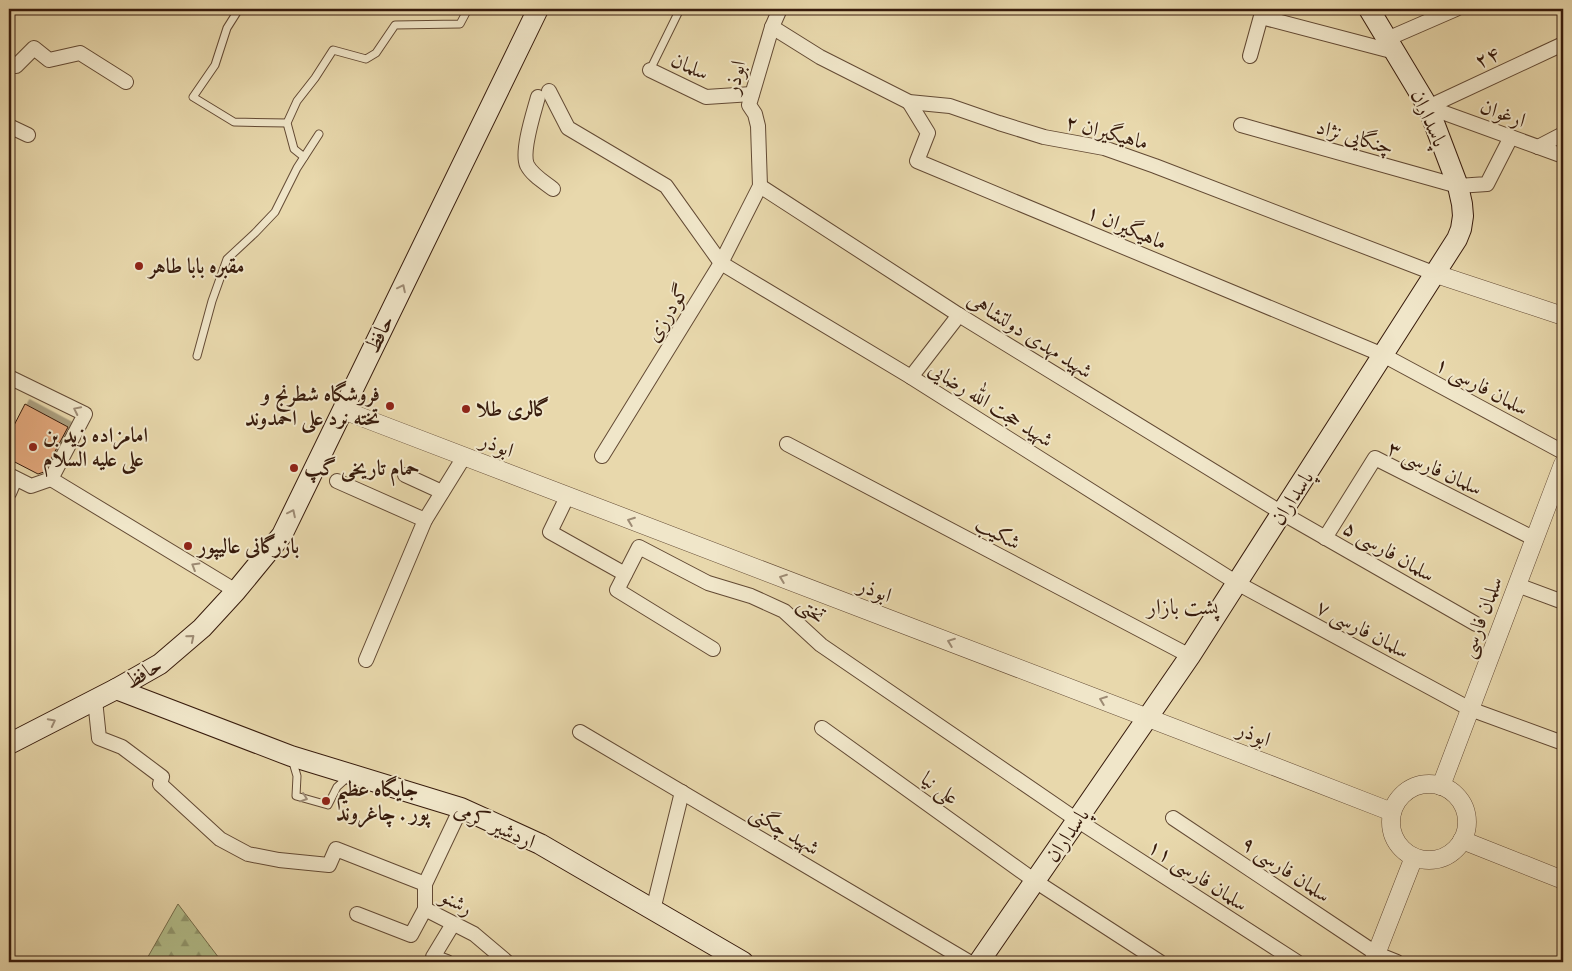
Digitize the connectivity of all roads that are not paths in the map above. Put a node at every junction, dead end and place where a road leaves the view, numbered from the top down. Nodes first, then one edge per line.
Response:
1 (239, 9) edge
2 (468, 9) edge
3 (538, 9) edge
4 (680, 9) edge
5 (780, 9) edge
6 (1369, 9) edge
7 (1456, 9) edge
8 (1262, 13) edge
9 (772, 27) junction
10 (1563, 44) edge
11 (1391, 45) junction
12 (1250, 56) dead end
13 (9, 63) edge
14 (650, 70) joint
15 (126, 82) dead end
16 (752, 94) junction
17 (909, 102) junction
18 (1428, 107) junction
19 (287, 123) junction
20 (9, 126) edge
21 (1241, 126) dead end
22 (319, 134) dead end
23 (1563, 134) edge
24 (28, 135) dead end
25 (1511, 137) junction
26 (1538, 147) junction
27 (1563, 156) edge
28 (304, 157) junction
29 (760, 186) junction
30 (1458, 186) junction
31 (553, 189) dead end
32 (722, 264) junction
33 (1436, 274) junction
34 (959, 315) junction
35 (1563, 316) edge
36 (197, 356) dead end
37 (1383, 356) junction
38 (9, 376) edge
39 (911, 377) junction
40 (343, 410) junction
41 (787, 444) dead end
42 (1563, 452) edge
43 (602, 456) dead end
44 (464, 457) junction
45 (1562, 470) edge
46 (405, 475) dead end
47 (12, 477) edge
48 (51, 479) junction
49 (336, 481) dead end
50 (442, 492) junction
51 (9, 493) edge
52 (567, 497) junction
53 (1282, 514) junction
54 (425, 520) junction
55 (1325, 538) junction
56 (1535, 539) junction
57 (625, 574) junction
58 (1237, 584) junction
59 (1517, 585) junction
60 (236, 591) junction
61 (1563, 602) edge
62 (1476, 624) dead end
63 (713, 649) dead end
64 (1190, 656) junction
65 (366, 660) dead end
66 (116, 689) junction
67 (95, 700) junction
68 (1470, 709) junction
69 (1148, 717) junction
70 (822, 728) dead end
71 (580, 732) dead end
72 (1563, 743) edge
73 (9, 744) edge
74 (291, 756) junction
75 (351, 773) junction
76 (1441, 786) junction
77 (682, 792) junction
78 (461, 808) junction
79 (1392, 812) junction
80 (1173, 818) dead end
81 (1077, 820) junction
82 (1462, 840) junction
83 (1414, 857) junction
84 (1563, 880) edge
85 (1035, 881) junction
86 (425, 884) junction
87 (425, 909) junction
88 (653, 910) junction
89 (356, 914) dead end
90 (454, 924) junction
91 (1375, 958) edge
92 (447, 962) edge
93 (506, 962) edge
94 (743, 962) edge
95 (969, 962) edge
96 (980, 962) edge
97 (1160, 962) edge
98 (1297, 962) edge
99 (1397, 962) edge

1 - 19 lane
2 - 19 lane
40 -> 3 main road, حافظ
4 - 14 lane, سلمان
5 - 9 street, ابوذر
6 - 11 main road, پاسداران
7 - 11 street
8 - 11 street
8 - 12 street
9 - 16 street, ابوذر
9 - 17 street, ماهیگیران ۲
10 - 18 street, ۲۴
11 - 18 main road, پاسداران
13 - 15 street
14 - 16 street, سلمان
16 - 29 street, ابوذر
17 - 33 street, ماهیگیران ۲
17 - 37 street, ماهیگیران ۱
18 - 25 street, ارغوان
18 - 30 main road, پاسداران
19 - 28 lane
20 - 24 street
21 - 30 street, چنگایی نژاد
22 - 28 lane
23 - 26 street
25 - 26 street, ارغوان
25 - 30 street, چنگایی نژاد
26 - 27 street, ارغوان
28 - 36 lane
29 - 32 street, گودرزی
29 - 34 street, شهید مهدی دولتشاهی
30 - 33 main road, پاسداران
31 - 32 street
32 - 39 street, شهید حجت الله رضایی
32 - 43 street, گودرزی
33 - 35 street
33 - 37 main road, پاسداران
34 - 39 street
34 - 53 street, شهید مهدی دولتشاهی
37 - 42 street, سلمان فارسی ۱
37 - 53 main road, پاسداران
48 -> 38 street
39 - 58 street, شهید حجت الله رضایی
40 - 44 street, ابوذر
60 -> 40 main road, حافظ
41 - 64 street, شکیب
44 - 50 street
44 - 52 street, ابوذر
45 - 56 street, سلمان فارسی
46 - 50 street
47 - 48 street
47 - 51 street
60 -> 48 street
49 - 54 street
50 - 54 street
52 - 57 street
69 -> 52 street, ابوذر
53 - 55 street, سلمان فارسی ۵
53 - 58 main road, پاسداران
54 - 65 street
55 - 56 street, سلمان فارسی ۳
55 - 62 street, سلمان فارسی ۵
56 - 59 street, سلمان فارسی
57 - 63 street, تختی
57 - 81 street, تختی
58 - 64 main road, پاسداران
58 - 68 street, سلمان فارسی ۷
59 - 61 street
59 - 68 street, سلمان فارسی
66 -> 60 main road, حافظ
64 - 69 main road, پاسداران
66 - 67 main road, حافظ
66 - 74 main road, اردشیر کرمی
73 -> 67 main road, حافظ
67 - 86 street
68 - 72 street, سلمان فارسی ۷
68 - 76 street, سلمان فارسی
69 - 79 street, ابوذر
69 - 81 main road, پاسداران
70 - 85 street, علی نیا
71 - 77 street, شهید چگنی
74 - 75 main road, اردشیر کرمی
74 -> 75 lane
75 - 78 main road, اردشیر کرمی
76 - 79 street
76 - 82 street
77 - 88 street
77 - 95 street, شهید چگنی
78 - 86 street, رشنو
78 - 88 main road, اردشیر کرمی
79 - 83 street
80 - 91 street, سلمان فارسی ۹
81 - 85 main road, پاسداران
81 - 98 street, سلمان فارسی ۱۱
82 - 83 street
82 - 84 street
83 - 91 street
85 - 96 main road, پاسداران
85 - 97 street, علی نیا
86 - 87 street, رشنو
87 - 89 street
87 - 90 street, رشنو
88 - 94 main road, اردشیر کرمی
90 - 92 street
90 - 93 street, رشنو
91 - 99 street, سلمان فارسی ۹

